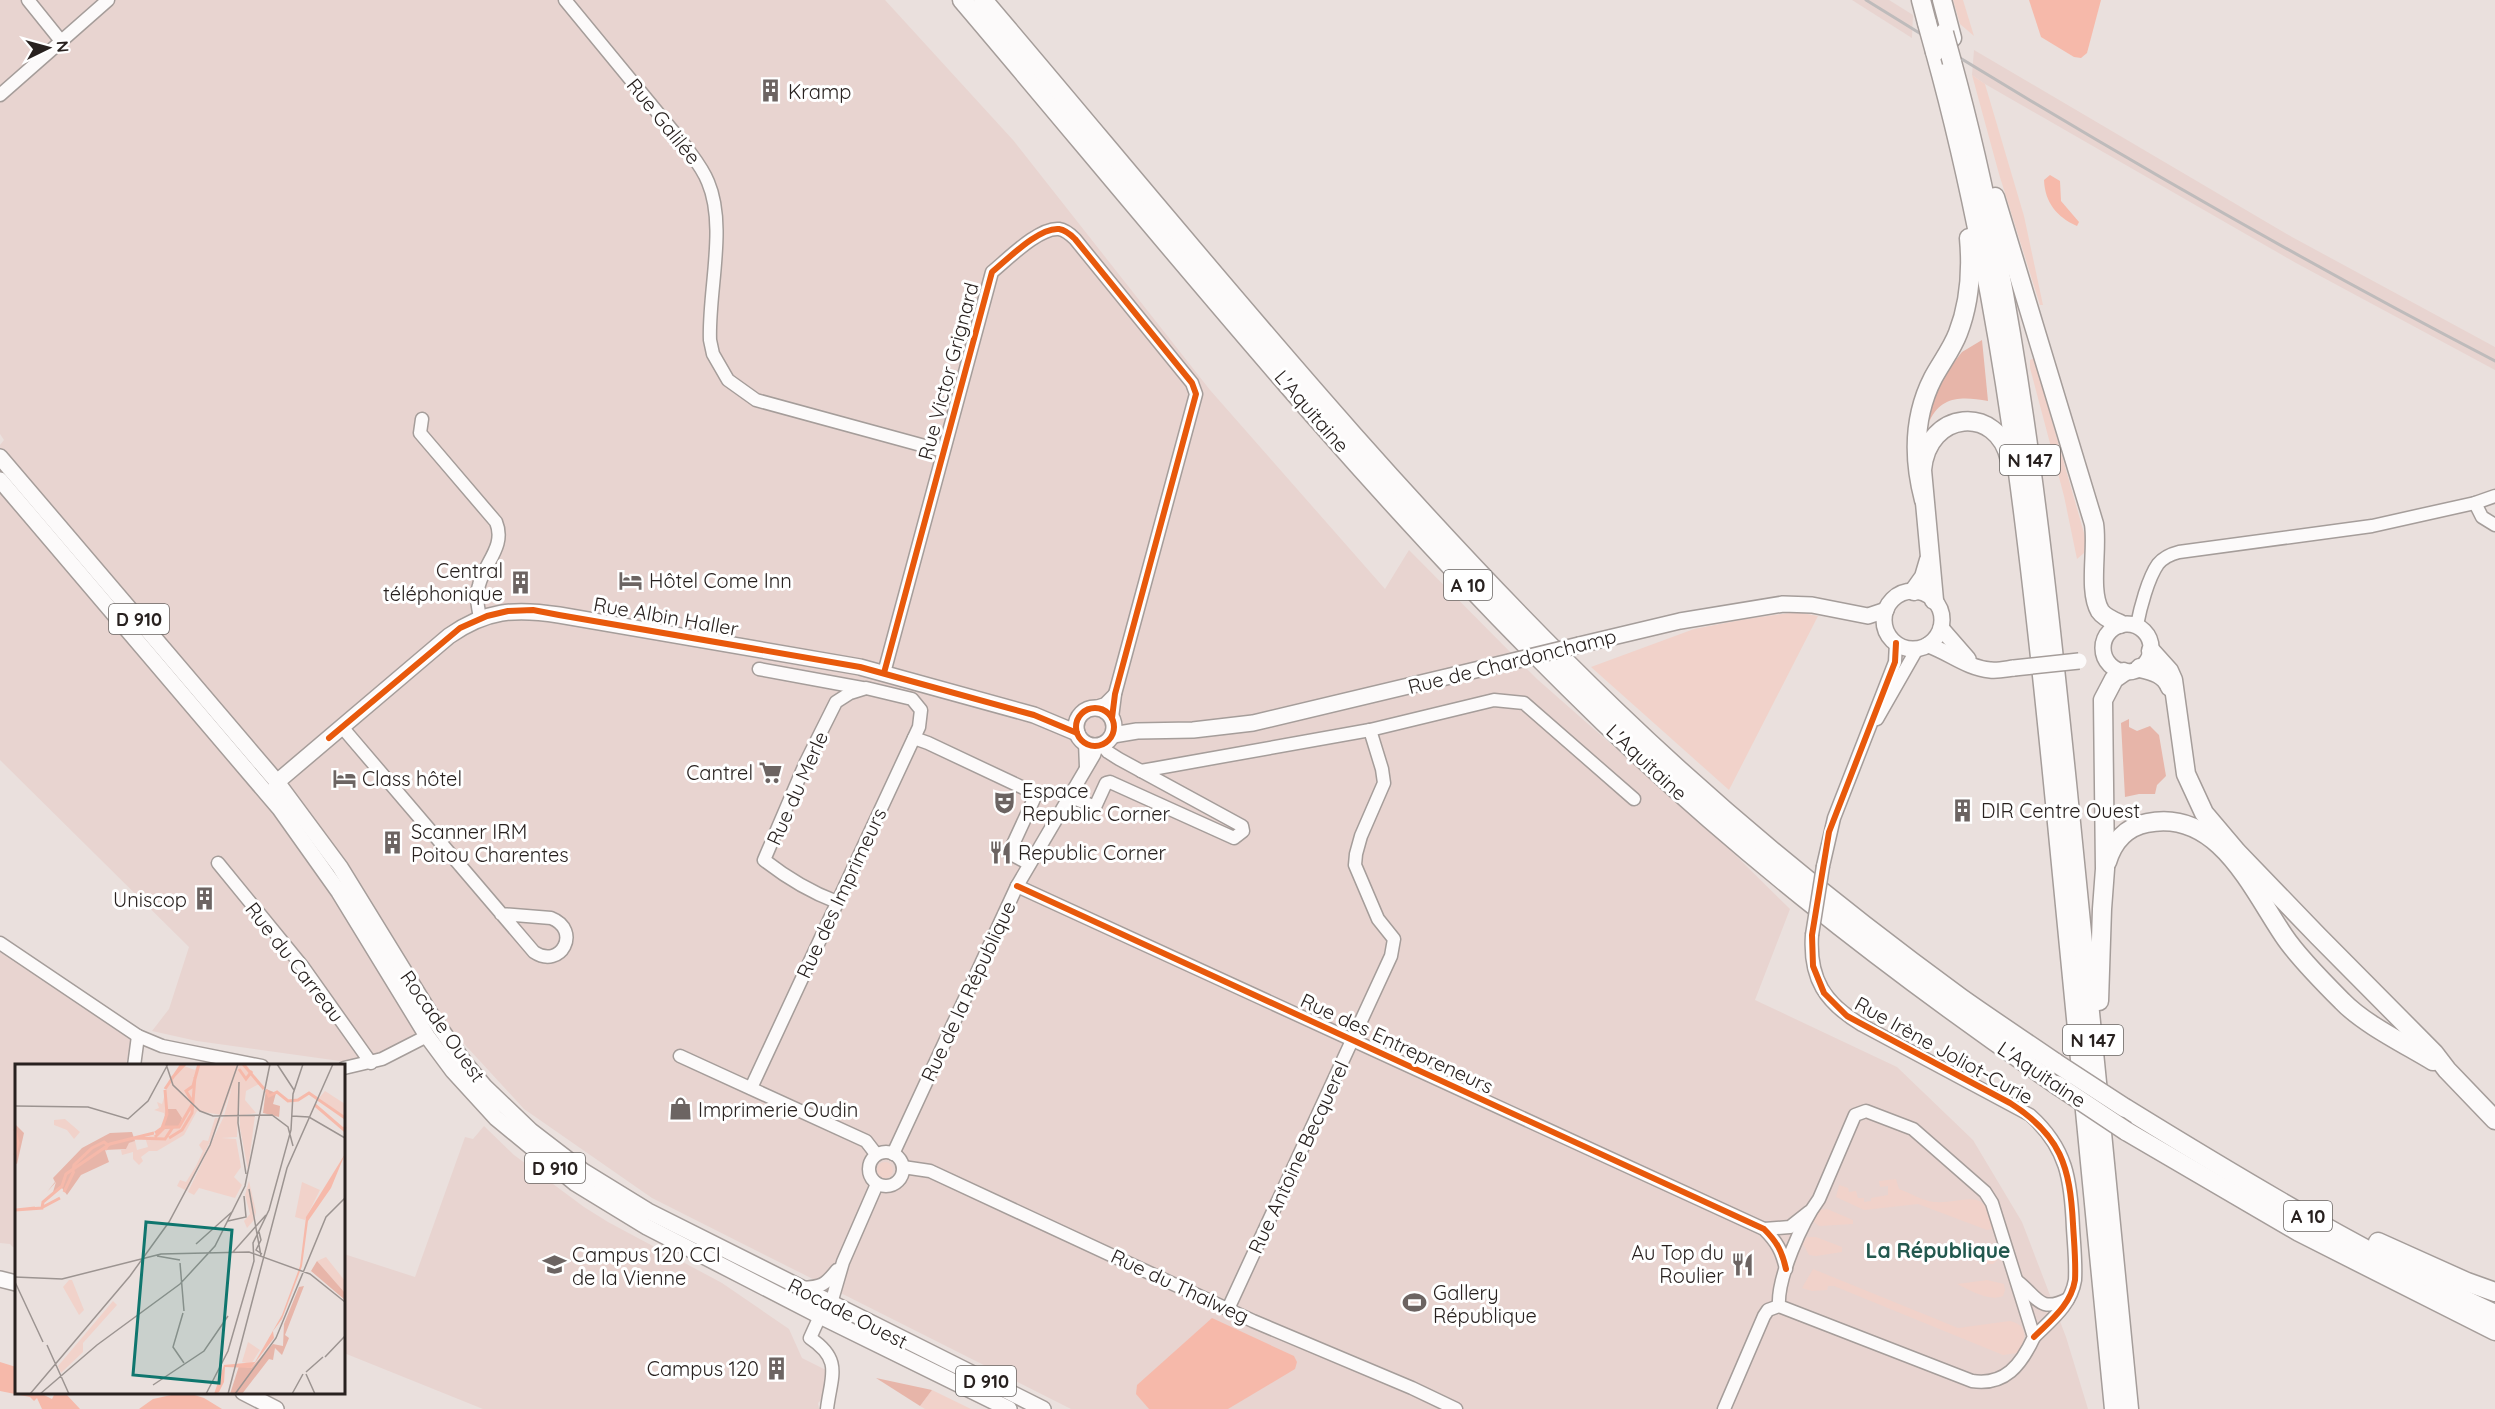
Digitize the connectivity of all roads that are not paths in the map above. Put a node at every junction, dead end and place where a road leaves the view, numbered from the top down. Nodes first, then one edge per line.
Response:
1 (28, 0) edge
2 (108, 0) edge
3 (565, 0) edge
4 (962, 0) edge
5 (983, 0) edge
6 (1921, 0) edge
7 (1935, 0) edge
8 (1942, 0) edge
9 (1948, 35) junction
10 (62, 41) junction
11 (1956, 64) junction
12 (0, 96) edge
13 (1948, 99) junction
14 (422, 419) dead end
15 (943, 451) junction
16 (0, 457) edge
17 (0, 480) edge
18 (2495, 496) edge
19 (1924, 500) junction
20 (2475, 503) junction
21 (2025, 520) junction
22 (2495, 525) edge
23 (1930, 555) junction
24 (1914, 591) junction
25 (1934, 600) junction
26 (1886, 610) junction
27 (1851, 614) junction
28 (480, 618) junction
29 (2128, 625) junction
30 (1941, 628) junction
31 (1891, 637) junction
32 (1923, 647) junction
33 (2151, 651) junction
34 (2104, 655) junction
35 (1977, 667) junction
36 (759, 669) dead end
37 (2132, 670) junction
38 (884, 673) junction
39 (866, 688) junction
40 (1115, 694) junction
41 (187, 698) junction
42 (2176, 700) junction
43 (1090, 709) junction
44 (1034, 715) junction
45 (342, 727) junction
46 (1370, 729) junction
47 (1870, 730) junction
48 (1103, 733) junction
49 (914, 738) junction
50 (1141, 771) junction
51 (277, 782) junction
52 (1069, 796) junction
53 (1634, 799) dead end
54 (276, 804) junction
55 (2218, 837) junction
56 (218, 863) dead end
57 (1029, 863) junction
58 (2105, 869) junction
59 (1017, 886) junction
60 (837, 902) junction
61 (501, 914) junction
62 (0, 943) edge
63 (431, 1015) junction
64 (138, 1036) junction
65 (427, 1036) junction
66 (1352, 1041) junction
67 (451, 1044) junction
68 (680, 1056) dead end
69 (371, 1063) junction
70 (134, 1064) edge
71 (257, 1064) edge
72 (345, 1068) edge
73 (2447, 1070) junction
74 (751, 1088) junction
75 (2125, 1104) junction
76 (2494, 1119) edge
77 (876, 1154) junction
78 (892, 1154) junction
79 (903, 1167) junction
80 (877, 1184) junction
81 (1811, 1211) junction
82 (2112, 1225) junction
83 (1764, 1229) junction
84 (1786, 1269) junction
85 (2101, 1274) junction
86 (0, 1279) edge
87 (2017, 1281) junction
88 (15, 1283) edge
89 (833, 1283) junction
90 (799, 1288) junction
91 (2495, 1292) edge
92 (2068, 1299) junction
93 (1779, 1306) junction
94 (824, 1307) junction
95 (1228, 1309) junction
96 (851, 1314) junction
97 (2495, 1314) edge
98 (2495, 1331) edge
99 (2034, 1337) junction
100 (247, 1394) edge
101 (276, 1409) edge
102 (827, 1409) edge
103 (1009, 1409) edge
104 (1044, 1409) edge
105 (1456, 1409) edge
106 (1724, 1409) edge
107 (2108, 1409) edge
108 (2114, 1409) edge
109 (2129, 1409) edge
110 (2137, 1409) edge

1 - 10 street
2 - 10 street
3 - 15 street, Rue Galilée
4 - 98 highway, L'Aquitaine / A 10, bridge
5 - 75 highway, L'Aquitaine / A 10
6 - 13 highway, N 147, bridge
7 - 9 highway
8 - 9 highway
9 - 11 highway
10 - 12 street
11 - 29 highway
11 - 82 highway, N 147
13 - 19 highway
13 - 21 highway, N 147
14 - 28 street
15 - 38 street, Rue Victor Grignard
15 - 40 street, Rue Victor Grignard
16 - 51 main road, Rocade Ouest / D 910
17 - 41 main road, D 910
18 - 20 street
19 - 21 highway
19 - 23 highway
20 - 22 street
20 - 29 street
21 - 85 highway, N 147
23 - 24 highway
23 - 25 highway
24 - 25 main road
24 - 26 main road
25 - 30 main road
26 - 27 main road, Rue de Chardonchamp
26 - 31 main road
27 - 31 main road
27 - 48 main road, Rue de Chardonchamp, bridge
28 - 38 main road, Rue Albin Haller
28 - 45 main road, Rue Albin Haller
29 - 33 main road
29 - 34 main road
30 - 32 main road
30 - 35 main road
31 - 32 main road
31 - 47 street, Rue Irène Joliot-Curie
32 - 35 main road
32 - 47 street
33 - 37 main road
33 - 42 highway
34 - 35 main road, bridge
34 - 37 main road
36 - 39 street
37 - 42 highway
37 - 58 highway
38 - 44 main road, Rue Albin Haller
39 - 49 street, Rue des Imprimeurs
39 - 60 street, Rue du Merle
40 - 43 street
40 - 48 street, Rue Victor Grignard
41 - 51 main road
41 - 54 main road, D 910
42 - 55 highway
43 - 44 main road
43 - 48 main road
43 - 48 main road
44 - 48 main road
45 - 51 main road, Rue Albin Haller
45 - 61 street
46 - 50 street
46 - 53 street
46 - 66 street, Rue Antoine Becquerel
47 - 92 street, Rue Irène Joliot-Curie, bridge
48 - 50 street
48 - 52 street, Rue de la République
49 - 57 street
49 - 60 street, Rue des Imprimeurs
50 - 52 street
51 - 54 main road
51 - 63 main road, Rocade Ouest / D 910
52 - 57 street, Rue de la République
54 - 65 main road, D 910
55 - 58 highway
55 - 73 highway
55 - 73 highway
56 - 69 street, Rue du Carreau
57 - 59 street, Rue de la République
58 - 82 highway
59 - 66 street, Rue des Entrepreneurs
59 - 78 street, Rue de la République
60 - 74 street, Rue des Imprimeurs
61 - 61 street
62 - 64 street
63 - 65 street
63 - 67 main road, Rocade Ouest / D 910
64 - 70 street
64 - 71 street
65 - 67 street
65 - 69 street
65 - 94 main road, D 910
66 - 83 street, Rue des Entrepreneurs
66 - 95 street, Rue Antoine Becquerel
67 - 90 main road, Rocade Ouest / D 910
68 - 74 street
69 - 72 street
73 - 76 highway
74 - 77 street
75 - 91 highway
75 - 97 highway, A 10
77 - 78 street
77 - 80 street
78 - 79 street
79 - 80 street
79 - 95 street, Rue du Thalweg
80 - 89 street
81 - 83 street
81 - 84 street
81 - 87 street
82 - 109 highway, N 147
82 - 110 highway
83 - 84 street
84 - 93 street
85 - 107 highway
85 - 108 highway, N 147
86 - 88 main road
87 - 92 street
87 - 99 street
89 - 90 street
89 - 94 street
89 - 96 street
90 - 94 main road, Rocade Ouest / D 910
92 - 99 street, Rue Irène Joliot-Curie
93 - 99 street, Rue Irène Joliot-Curie
93 - 106 street
94 - 96 main road, Rocade Ouest / D 910
94 - 102 street
94 - 103 main road, Rocade Ouest / D 910
95 - 105 street, Rue du Thalweg
96 - 104 main road, Rocade Ouest / D 910
100 - 101 main road

